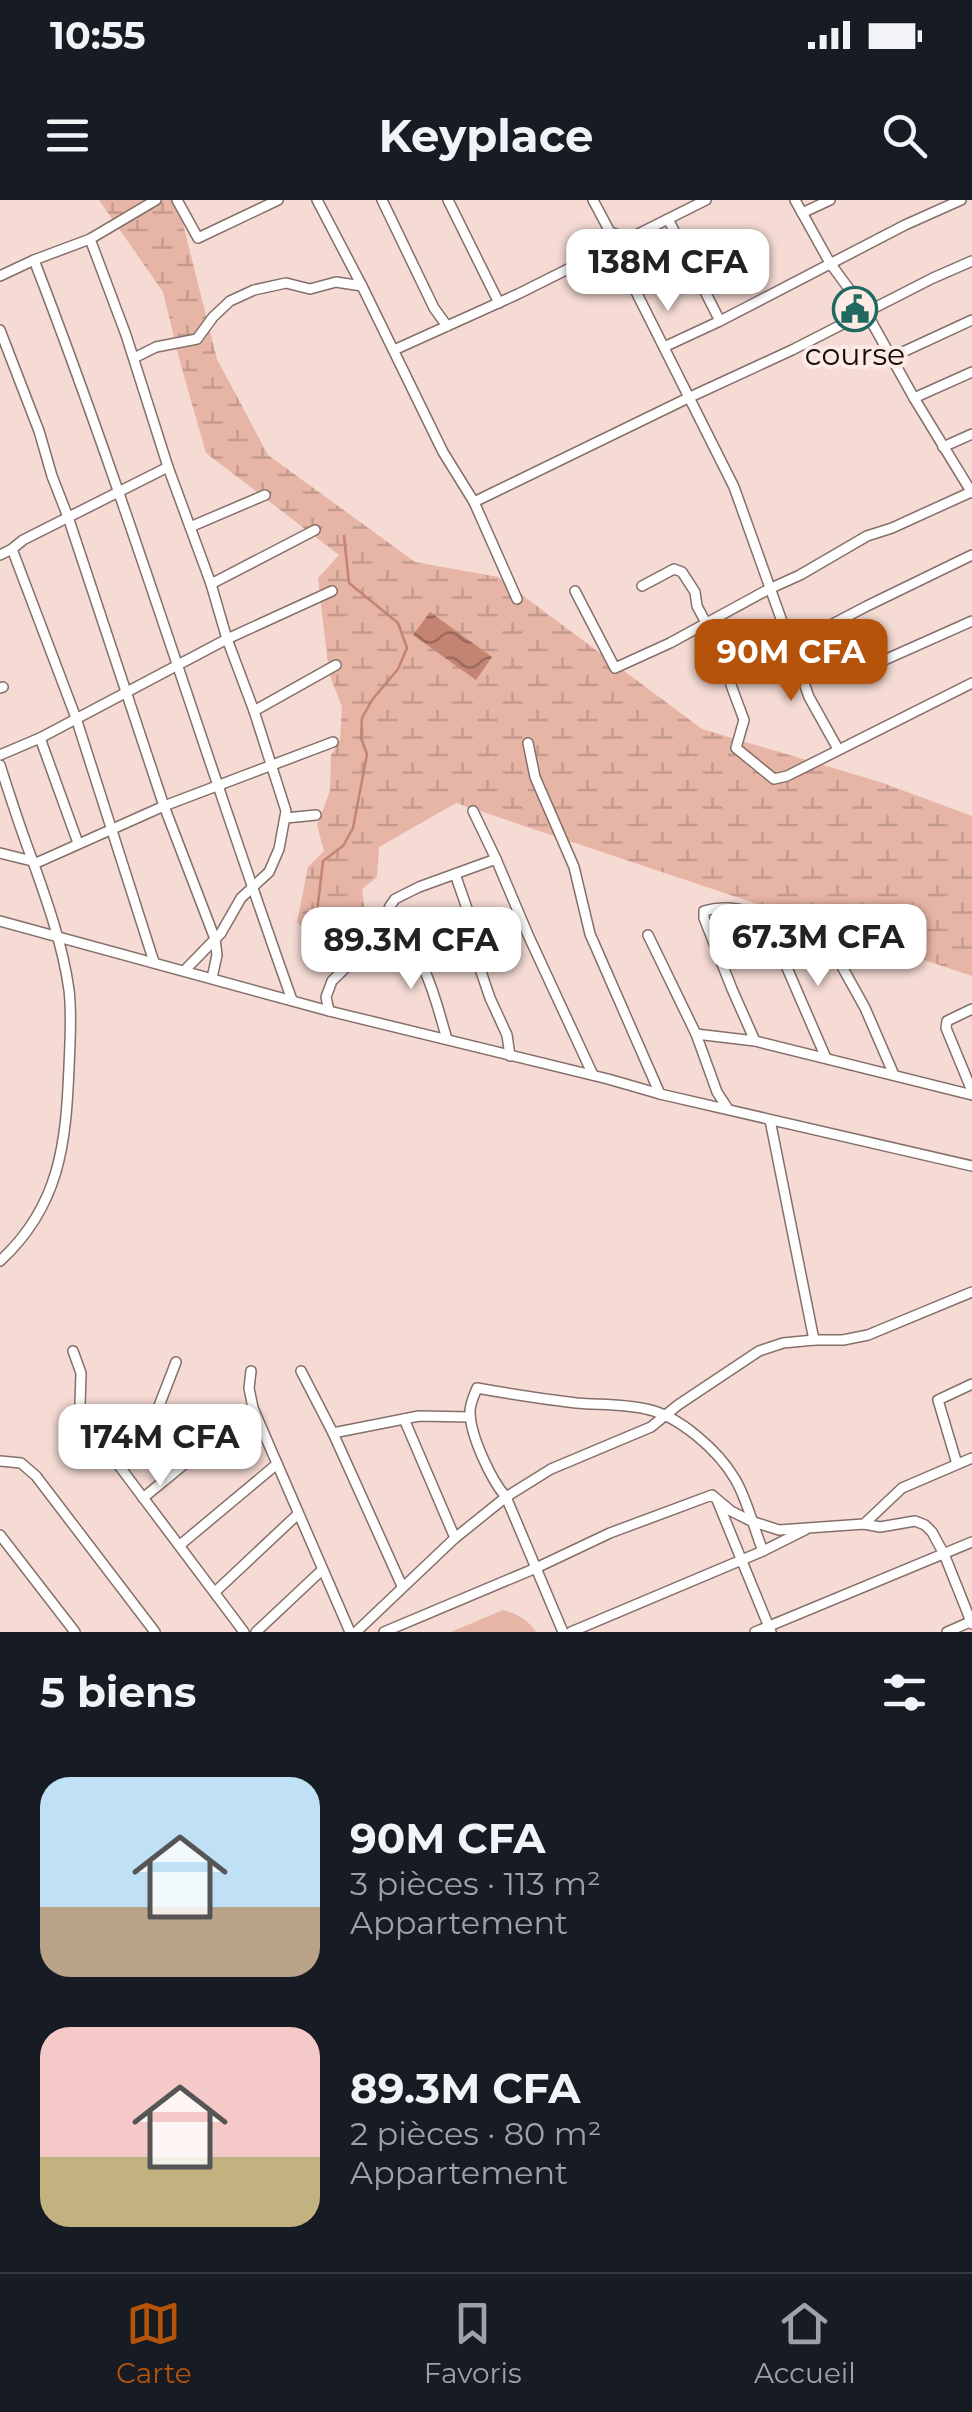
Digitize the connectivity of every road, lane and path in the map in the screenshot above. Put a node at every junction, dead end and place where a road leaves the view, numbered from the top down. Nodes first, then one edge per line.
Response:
1 (156, 200) edge
2 (177, 200) edge
3 (278, 200) edge
4 (316, 200) edge
5 (382, 200) edge
6 (448, 200) edge
7 (594, 200) edge
8 (706, 200) edge
9 (795, 200) edge
10 (830, 200) edge
11 (961, 200) edge
12 (802, 213) junction
13 (668, 219) junction
14 (90, 239) junction
15 (629, 239) junction
16 (613, 246) junction
17 (34, 260) junction
18 (972, 261) edge
19 (830, 263) junction
20 (0, 276) edge
21 (362, 286) junction
22 (499, 302) junction
23 (866, 312) junction
24 (972, 320) edge
25 (720, 322) junction
26 (447, 326) junction
27 (0, 330) edge
28 (664, 347) junction
29 (394, 350) junction
30 (134, 358) junction
31 (892, 358) junction
32 (972, 372) edge
33 (688, 398) junction
34 (914, 398) junction
35 (972, 434) edge
36 (944, 447) junction
37 (168, 467) junction
38 (972, 492) edge
39 (118, 494) junction
40 (265, 495) dead end
41 (474, 502) junction
42 (68, 517) junction
43 (190, 527) junction
44 (315, 530) dead end
45 (12, 550) junction
46 (0, 555) edge
47 (972, 555) edge
48 (211, 584) junction
49 (642, 586) dead end
50 (770, 589) junction
51 (332, 591) dead end
52 (575, 592) dead end
53 (516, 599) dead end
54 (972, 621) edge
55 (706, 623) junction
56 (227, 640) junction
57 (787, 640) junction
58 (177, 665) junction
59 (336, 665) dead end
60 (862, 670) dead end
61 (972, 683) edge
62 (128, 692) junction
63 (254, 711) junction
64 (76, 718) junction
65 (40, 738) junction
66 (333, 742) dead end
67 (528, 743) dead end
68 (838, 749) junction
69 (0, 755) edge
70 (0, 765) edge
71 (272, 765) junction
72 (218, 786) junction
73 (164, 806) junction
74 (473, 811) dead end
75 (316, 815) dead end
76 (286, 818) junction
77 (110, 828) junction
78 (78, 843) junction
79 (0, 853) edge
80 (496, 859) junction
81 (33, 862) junction
82 (454, 874) junction
83 (252, 886) junction
84 (0, 922) edge
85 (382, 930) junction
86 (648, 935) dead end
87 (57, 936) junction
88 (215, 939) junction
89 (830, 945) dead end
90 (154, 962) junction
91 (184, 970) junction
92 (212, 978) junction
93 (292, 1000) junction
94 (972, 1009) edge
95 (329, 1011) junction
96 (696, 1034) junction
97 (447, 1039) junction
98 (756, 1041) junction
99 (510, 1056) junction
100 (826, 1058) junction
101 (593, 1075) junction
102 (894, 1075) junction
103 (972, 1093) edge
104 (660, 1094) junction
105 (728, 1109) junction
106 (770, 1120) junction
107 (972, 1166) edge
108 (0, 1261) edge
109 (972, 1292) edge
110 (814, 1340) junction
111 (74, 1352) dead end
112 (176, 1362) dead end
113 (251, 1371) dead end
114 (301, 1371) dead end
115 (972, 1384) edge
116 (253, 1408) junction
117 (666, 1416) junction
118 (470, 1417) junction
119 (404, 1418) junction
120 (332, 1434) junction
121 (108, 1451) junction
122 (972, 1458) edge
123 (0, 1462) edge
124 (277, 1464) junction
125 (957, 1464) junction
126 (506, 1497) junction
127 (716, 1497) junction
128 (143, 1498) junction
129 (298, 1514) junction
130 (751, 1521) junction
131 (864, 1524) junction
132 (807, 1528) junction
133 (0, 1535) edge
134 (455, 1538) junction
135 (972, 1542) edge
136 (180, 1546) junction
137 (763, 1551) junction
138 (944, 1554) junction
139 (741, 1560) junction
140 (536, 1568) junction
141 (322, 1570) junction
142 (402, 1586) junction
143 (215, 1592) junction
144 (972, 1622) edge
145 (770, 1629) edge
146 (75, 1632) edge
147 (153, 1632) edge
148 (244, 1632) edge
149 (256, 1632) edge
150 (353, 1632) edge
151 (384, 1632) edge
152 (562, 1632) edge
153 (571, 1632) edge
154 (755, 1632) edge
155 (947, 1632) edge

1 - 14 street
2 - 3 street
4 - 21 street
5 - 26 street
6 - 22 street
7 - 15 street
8 - 13 street
9 - 12 street
10 - 12 street
11 - 19 street
12 - 19 street
13 - 15 street
13 - 25 street
14 - 17 street
14 - 30 street
15 - 16 street
16 - 22 street
16 - 28 street
17 - 20 street
17 - 39 street
18 - 23 street
19 - 23 street
19 - 25 street
21 - 29 street
21 - 30 street
22 - 26 street
23 - 31 street
23 - 33 street
24 - 31 street
25 - 28 street
26 - 29 street
27 - 42 street
28 - 33 street
29 - 41 street
30 - 37 street
31 - 34 street
32 - 34 street
33 - 41 street
33 - 50 street
34 - 36 street
35 - 36 street
36 - 38 street
37 - 39 street
37 - 43 street
38 - 50 street
39 - 42 street
39 - 58 street
40 - 43 street
41 - 53 street
42 - 45 street
42 - 62 street
43 - 48 street
44 - 48 street
45 - 46 street
45 - 64 street
47 - 57 street
48 - 56 street
49 - 55 street
50 - 55 street
50 - 57 street
51 - 56 street
52 - 55 street
54 - 60 street
55 - 68 street
56 - 58 street
56 - 63 street
57 - 68 street
58 - 62 street
58 - 72 street
59 - 63 street
61 - 68 street
62 - 64 street
62 - 73 street
63 - 71 street
64 - 65 street
64 - 77 street
65 - 69 street
65 - 78 street
66 - 71 street
67 - 104 street
70 - 81 street
71 - 72 street
71 - 76 street
72 - 73 street
72 - 83 street
73 - 77 street
73 - 88 street
74 - 80 street
75 - 76 street
76 - 83 street
77 - 78 street
77 - 90 street
78 - 81 street
79 - 81 street
80 - 82 street
80 - 101 street
81 - 87 street
82 - 85 street
82 - 99 street
83 - 88 street
83 - 93 street
84 - 87 street
85 - 95 street
85 - 97 street
86 - 96 street
87 - 90 street
87 - 108 street
88 - 91 street
88 - 92 street
89 - 102 street
90 - 91 street
91 - 92 street
92 - 93 street
93 - 95 street
94 - 103 street
95 - 97 street
96 - 98 street
96 - 105 street
97 - 99 street
98 - 100 street
98 - 100 street
99 - 101 street
100 - 102 street
101 - 104 street
102 - 103 street
104 - 105 street
105 - 106 street
106 - 107 street
106 - 110 street
109 - 110 street
110 - 117 street
111 - 121 street
112 - 121 street
113 - 116 street
114 - 120 street
115 - 125 street
116 - 124 street
116 - 128 street
117 - 118 street
117 - 126 street
117 - 130 street
118 - 119 street
118 - 126 street
119 - 120 street
119 - 134 street
120 - 142 street
121 - 128 street
122 - 125 street
123 - 147 street
124 - 129 street
124 - 136 street
125 - 131 street
126 - 134 street
126 - 140 street
127 - 130 street
127 - 139 street
127 - 140 street
128 - 136 street
129 - 141 street
129 - 143 street
130 - 132 street
130 - 137 street
131 - 132 street
131 - 138 street
132 - 137 street
133 - 146 street
134 - 142 street
135 - 138 street
136 - 143 street
137 - 139 street
138 - 144 street
138 - 145 street
139 - 145 street
139 - 153 street
140 - 151 street
140 - 152 street
141 - 149 street
141 - 150 street
142 - 150 street
143 - 148 street
144 - 155 street
145 - 154 street

